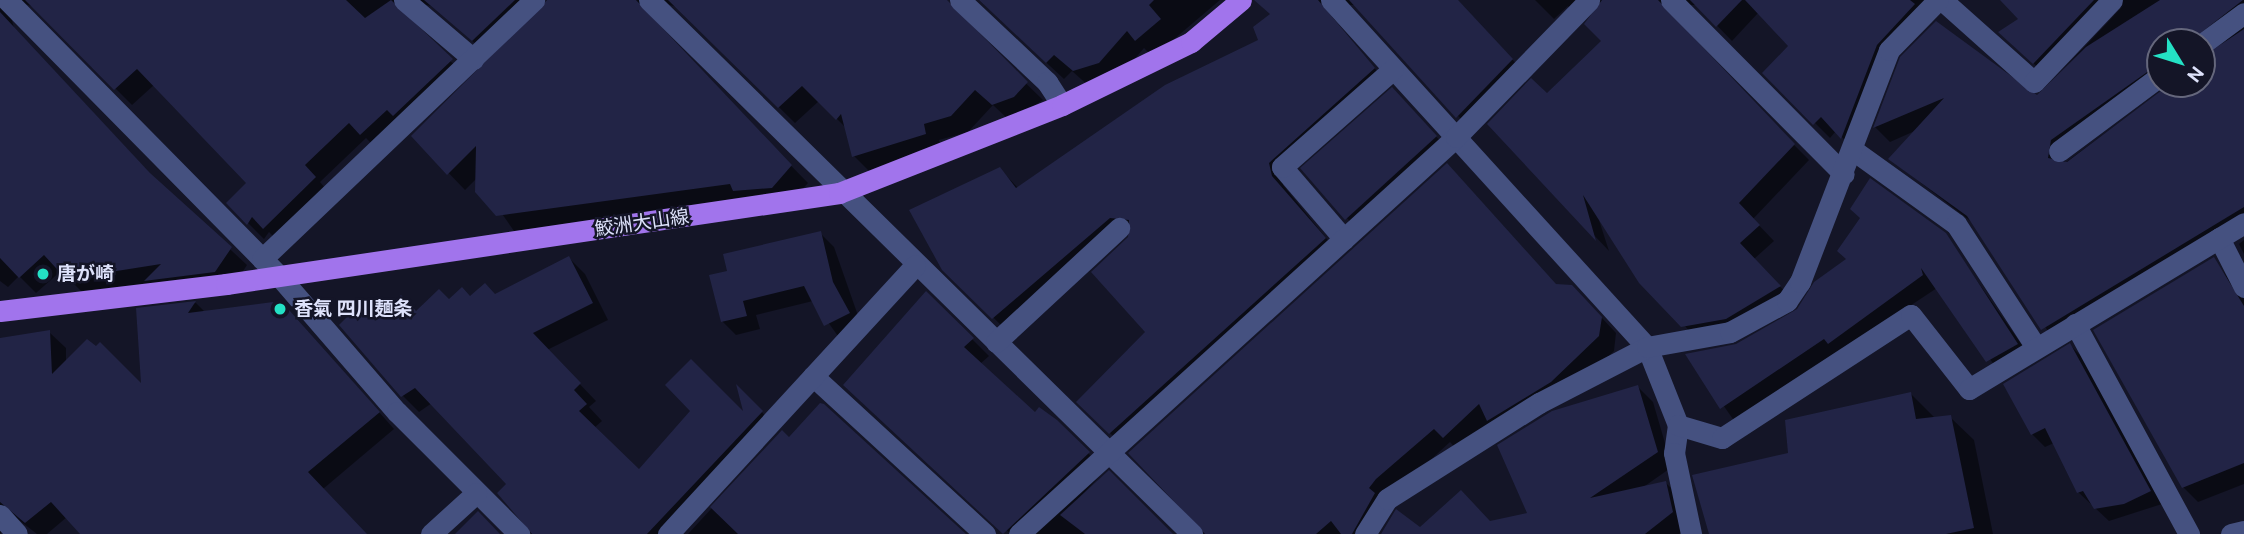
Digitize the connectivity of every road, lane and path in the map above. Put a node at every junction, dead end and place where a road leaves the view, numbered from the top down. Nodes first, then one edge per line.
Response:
1 (7, 0) edge
2 (404, 0) edge
3 (534, 0) edge
4 (649, 0) edge
5 (960, 0) edge
6 (1241, 0) edge
7 (1331, 0) edge
8 (1589, 0) edge
9 (1671, 0) edge
10 (1940, 0) edge
11 (2112, 0) edge
12 (2244, 13) edge
13 (2216, 34) edge
14 (473, 59) junction
15 (1393, 69) junction
16 (2146, 86) edge
17 (1062, 105) junction
18 (1456, 137) junction
19 (1853, 150) junction
20 (2059, 151) dead end
21 (1844, 174) junction
22 (839, 193) junction
23 (2244, 223) edge
24 (1119, 228) dead end
25 (2219, 238) junction
26 (1344, 239) junction
27 (262, 259) junction
28 (915, 265) junction
29 (279, 275) junction
30 (2244, 287) edge
31 (0, 311) edge
32 (2075, 324) junction
33 (996, 342) junction
34 (2036, 346) junction
35 (1647, 347) junction
36 (813, 376) junction
37 (1678, 425) junction
38 (1110, 453) junction
39 (476, 493) junction
40 (0, 515) edge
41 (2244, 531) edge
42 (17, 534) edge
43 (430, 534) edge
44 (519, 534) edge
45 (668, 534) edge
46 (985, 534) edge
47 (1019, 534) edge
48 (1192, 534) edge
49 (1366, 534) edge
50 (1691, 534) edge
51 (2189, 534) edge
52 (2231, 534) edge

1 - 27 street
2 - 14 street
3 - 14 street
4 - 22 street
5 - 17 street
6 - 17 main road, 鮫洲大山線
7 - 15 street
8 - 18 street
9 - 21 street
10 - 11 street
10 - 19 street
12 - 13 street
14 - 27 street
15 - 18 street
15 - 26 street
16 - 20 street
17 - 22 main road, 鮫洲大山線
18 - 26 street
18 - 35 street
19 - 21 street
19 - 34 street
21 - 35 street
22 - 28 street
22 - 29 main road, 鮫洲大山線
23 - 25 street
24 - 33 street
25 - 30 street
25 - 32 street
26 - 38 street
27 - 29 street
28 - 33 street
28 - 36 street
29 - 31 main road, 鮫洲大山線
29 - 39 street
32 - 34 street
32 - 51 street
33 - 38 street
34 - 37 street
35 - 37 street
35 - 49 street
36 - 45 street
36 - 46 street
37 - 50 street
38 - 47 street
38 - 48 street
39 - 43 street
39 - 44 street
40 - 42 street
41 - 52 street

